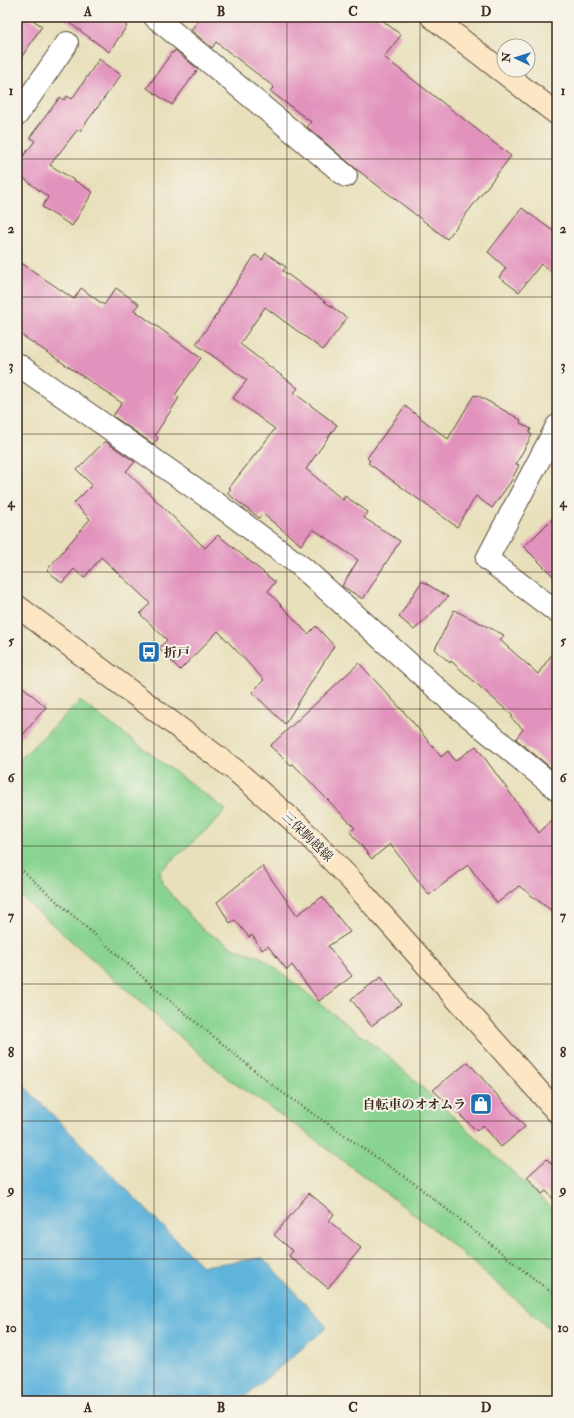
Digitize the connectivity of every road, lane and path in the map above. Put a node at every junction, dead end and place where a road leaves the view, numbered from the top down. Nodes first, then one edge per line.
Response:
1 (155, 17) edge
2 (432, 17) edge
3 (67, 43) dead end
4 (557, 114) edge
5 (17, 115) edge
6 (346, 176) dead end
7 (17, 364) edge
8 (557, 426) edge
9 (17, 606) edge
10 (557, 612) edge
11 (557, 789) edge
12 (17, 866) edge
13 (557, 1112) edge
14 (557, 1296) edge

1 - 6 street
2 - 4 main road
3 - 5 street
7 - 11 street
8 - 10 street
9 - 13 main road, 三保駒越線
12 - 14 path

